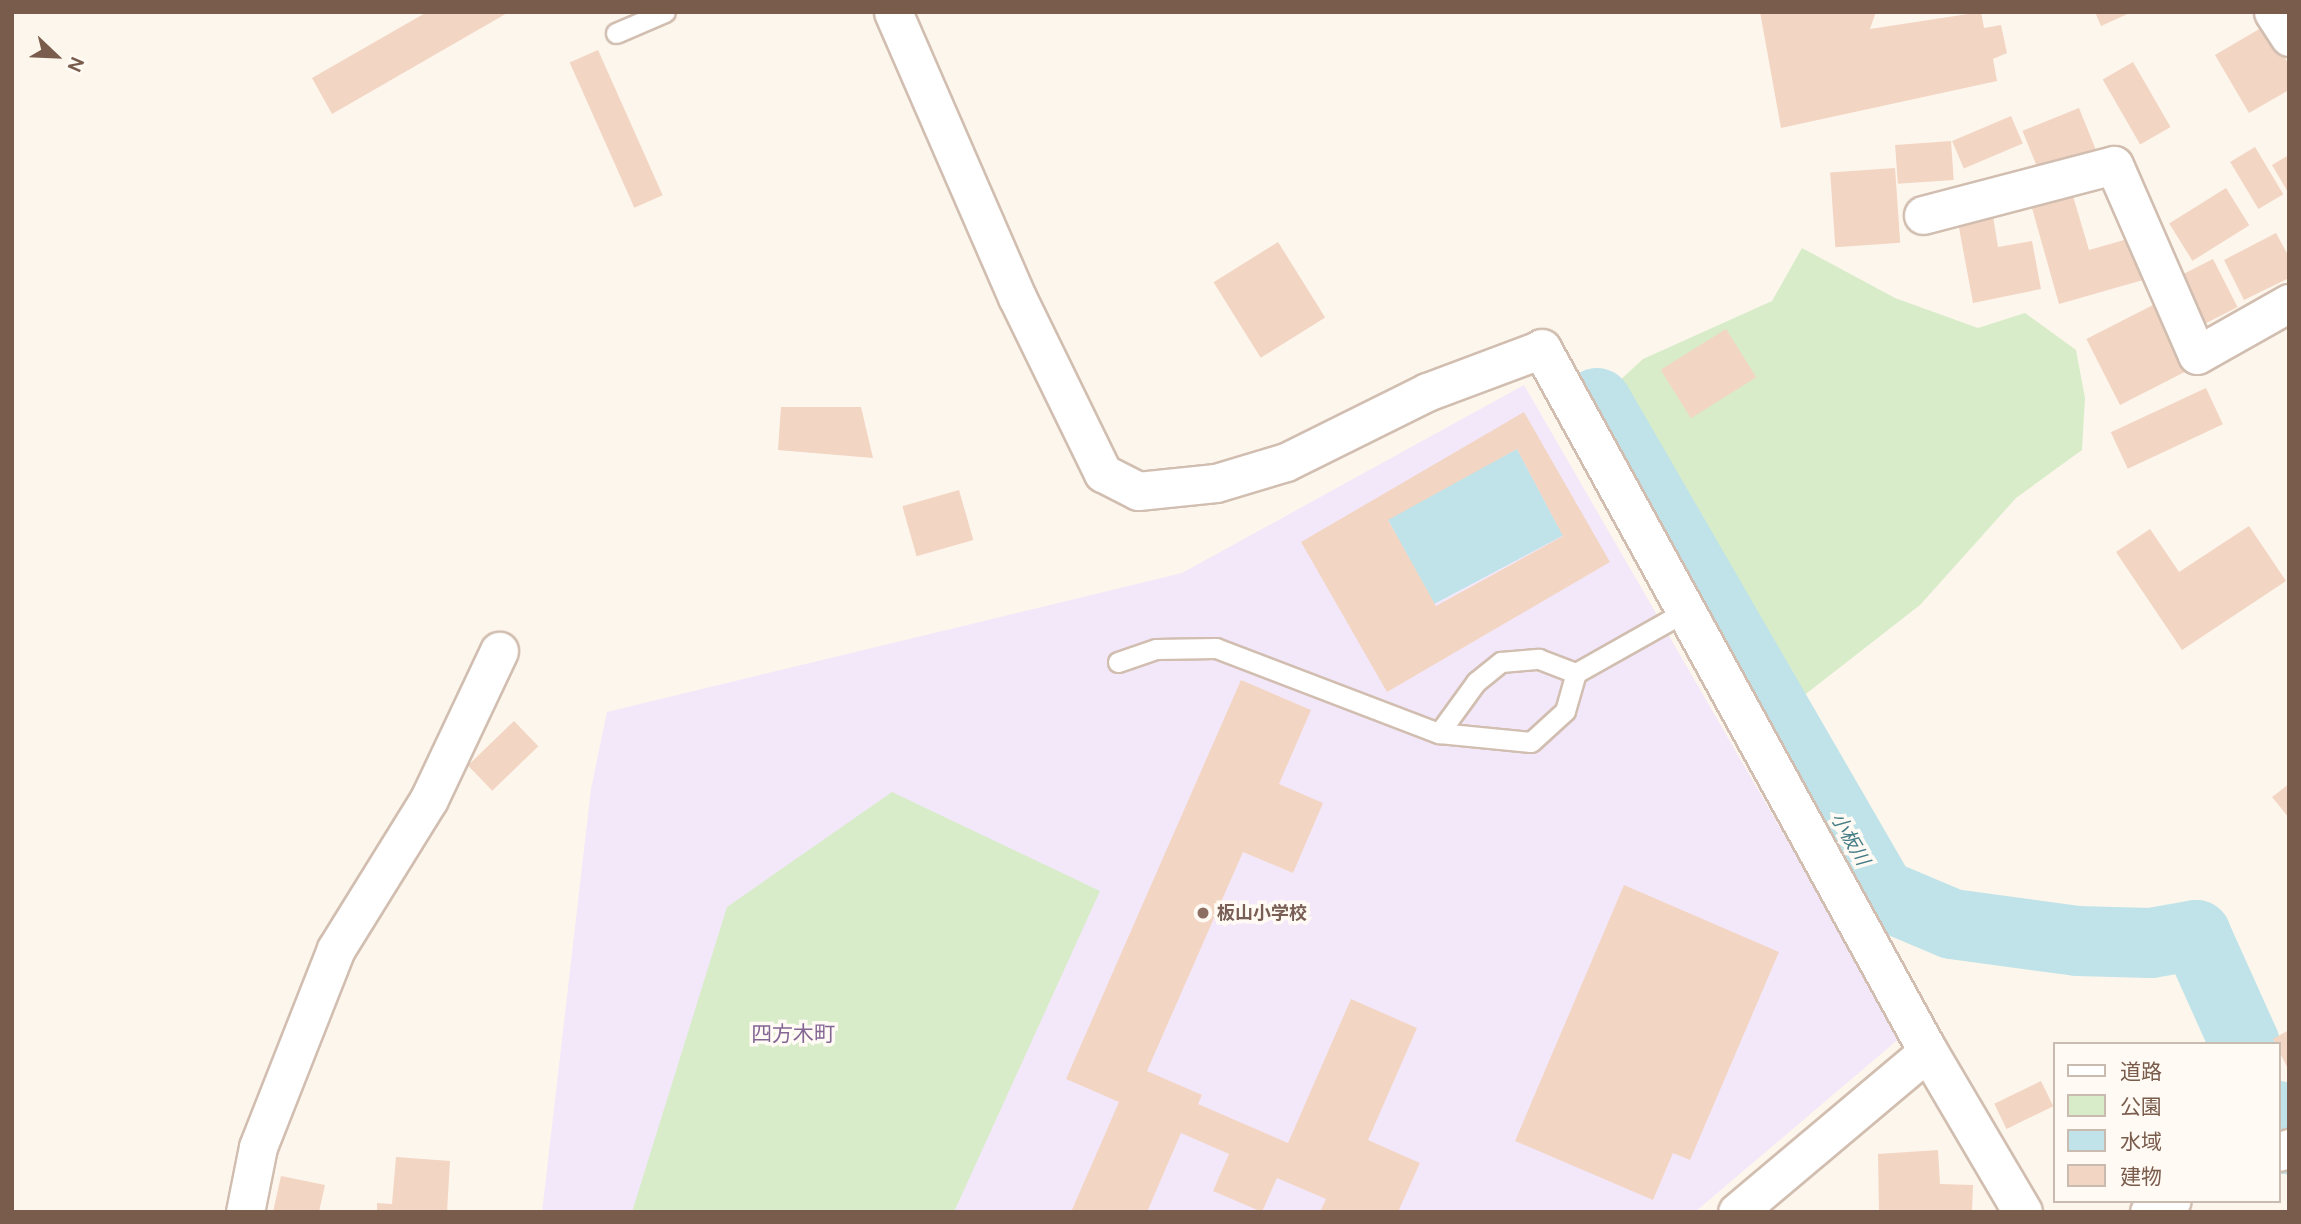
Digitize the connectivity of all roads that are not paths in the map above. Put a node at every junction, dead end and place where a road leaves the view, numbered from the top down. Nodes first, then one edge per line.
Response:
1 (665, 12) edge
2 (893, 12) edge
3 (2273, 12) edge
4 (616, 33) dead end
5 (2289, 37) edge
6 (1923, 215) dead end
7 (2289, 303) edge
8 (1542, 349) joint
9 (1686, 611) junction
10 (499, 651) dead end
11 (1118, 662) dead end
12 (1576, 673) junction
13 (1439, 733) junction
14 (1928, 1051) junction
15 (2168, 1203) edge
16 (245, 1212) edge
17 (1737, 1212) edge
18 (2024, 1212) edge
19 (2150, 1212) edge

1 - 4 lane
2 - 8 street
3 - 5 street
6 - 7 street
8 - 9 street
9 - 12 lane
9 - 14 street
10 - 16 street
11 - 13 lane
12 - 13 lane
12 - 13 lane
14 - 17 street
14 - 18 street
15 - 19 street

